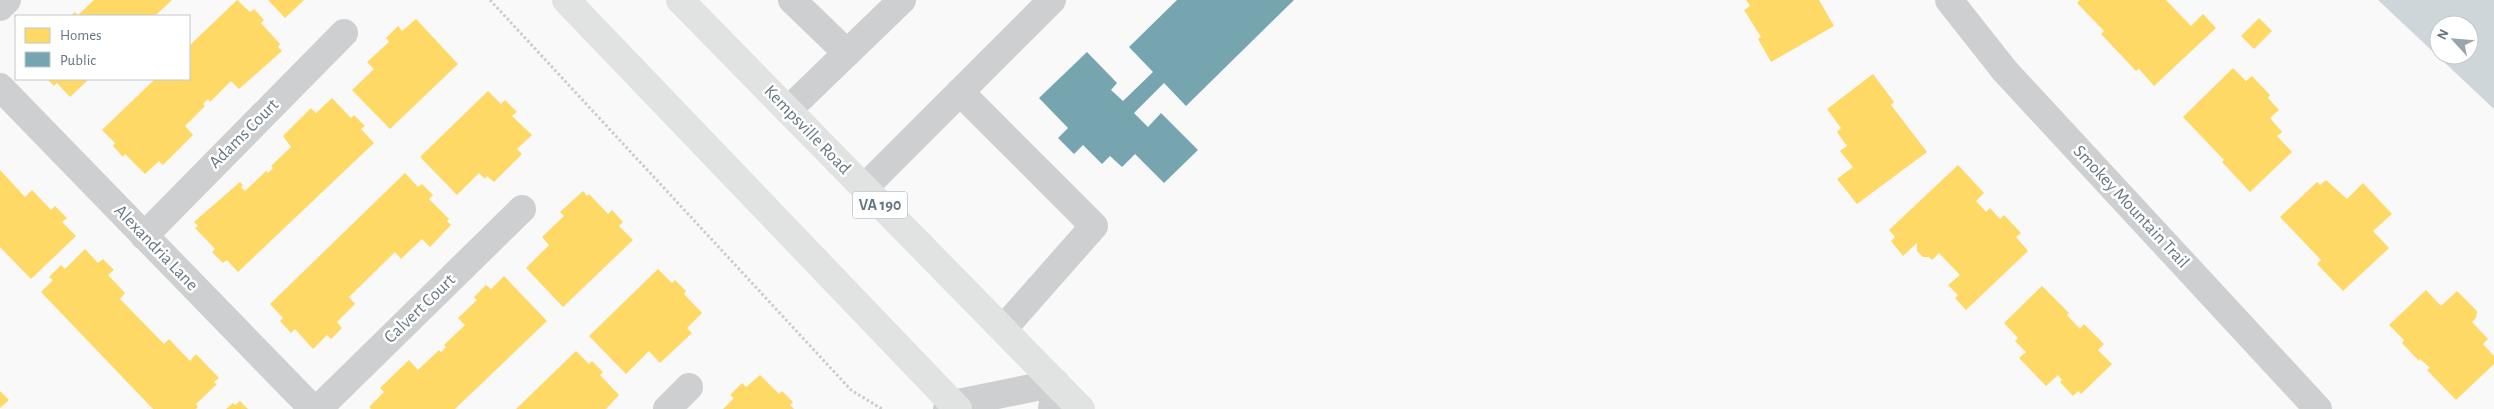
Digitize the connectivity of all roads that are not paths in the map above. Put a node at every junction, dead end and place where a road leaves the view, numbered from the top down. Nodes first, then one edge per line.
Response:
1 (7, 0) edge
2 (566, 0) edge
3 (680, 0) edge
4 (792, 0) edge
5 (902, 0) edge
6 (1052, 0) edge
7 (1949, 0) edge
8 (0, 7) edge
9 (344, 33) dead end
10 (846, 53) junction
11 (0, 86) edge
12 (960, 92) junction
13 (788, 110) junction
14 (864, 188) junction
15 (522, 209) dead end
16 (144, 236) junction
17 (1003, 330) junction
18 (689, 387) dead end
19 (1054, 396) edge
20 (952, 407) edge
21 (312, 409) edge
22 (318, 409) edge
23 (667, 409) edge
24 (1081, 409) edge
25 (2318, 409) edge

1 - 8 street
2 - 20 main road
3 - 13 main road, Kempsville Road / VA 190
4 - 10 street
5 - 10 street
6 - 12 street
7 - 25 street, Smokey Mountain Trail
9 - 16 street, Adams Court
10 - 13 street
11 - 16 street, Alexandria Lane
12 - 14 street
12 - 17 street
13 - 14 main road, Kempsville Road / VA 190
14 - 17 main road, Kempsville Road / VA 190
15 - 22 street, Calvert Court
16 - 21 street, Alexandria Lane
17 - 19 main road, Kempsville Road / VA 190
18 - 23 street
19 - 20 street
19 - 24 main road, Kempsville Road / VA 190

